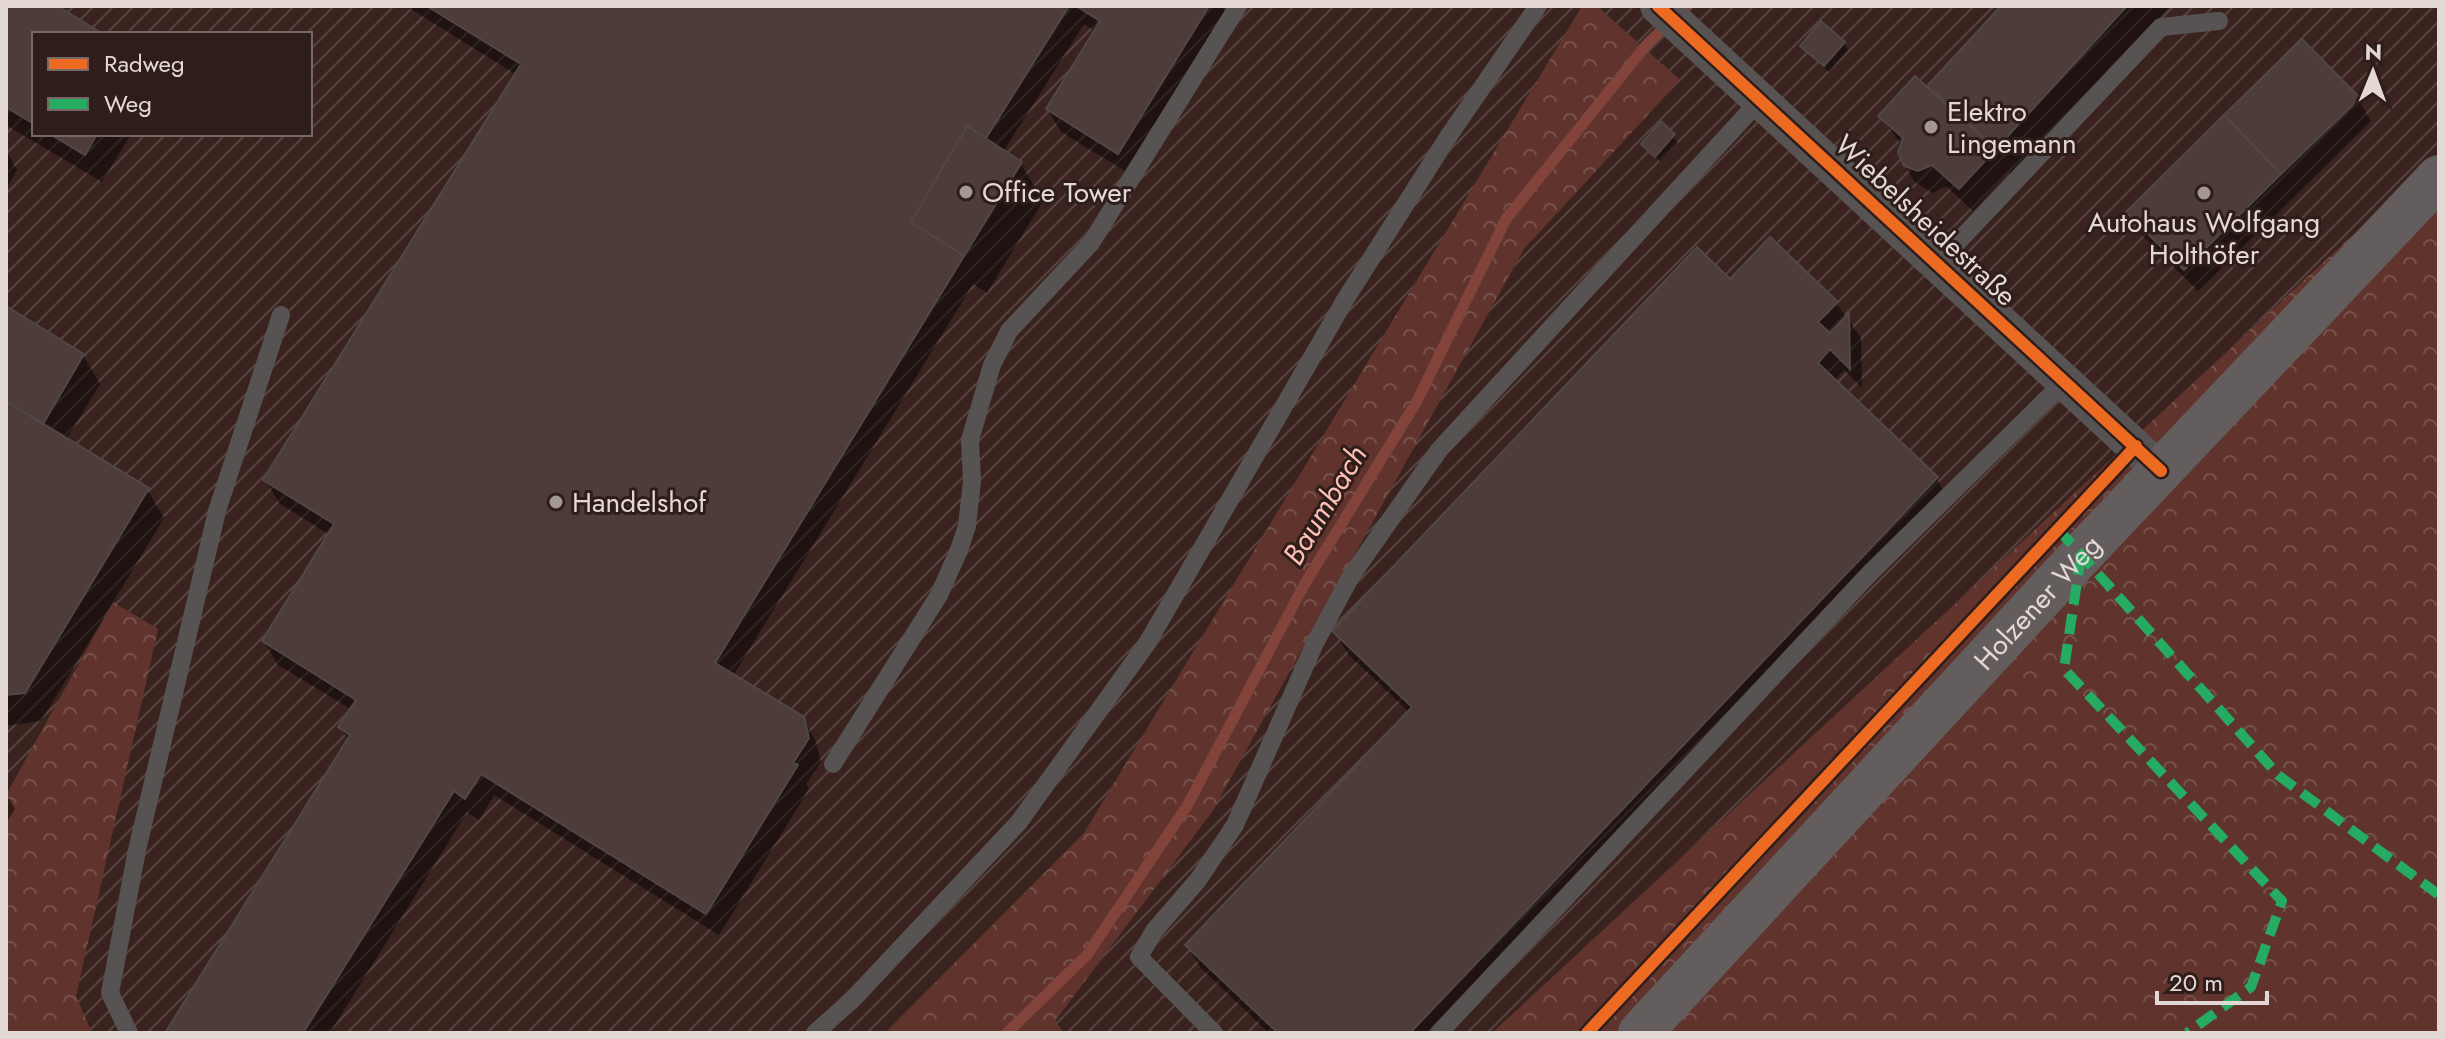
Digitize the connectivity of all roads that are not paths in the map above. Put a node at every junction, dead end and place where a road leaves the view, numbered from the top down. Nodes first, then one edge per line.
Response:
1 (1238, 6) edge
2 (1538, 6) edge
3 (1658, 6) edge
4 (2219, 21) dead end
5 (1760, 100) junction
6 (2439, 177) edge
7 (1938, 263) junction
8 (281, 315) dead end
9 (2065, 381) junction
10 (2161, 471) junction
11 (833, 764) dead end
12 (129, 1033) edge
13 (815, 1033) edge
14 (1214, 1033) edge
15 (1439, 1033) edge
16 (1640, 1033) edge

1 - 11 lane
2 - 13 lane
3 - 5 street, Wiebelsheidestraße
4 - 7 lane
5 - 7 street, Wiebelsheidestraße
5 - 14 lane
6 - 10 main road, Holzener Weg
7 - 9 street, Wiebelsheidestraße
8 - 12 lane
9 - 10 street, Wiebelsheidestraße
9 - 15 lane
10 - 16 main road, Holzener Weg

